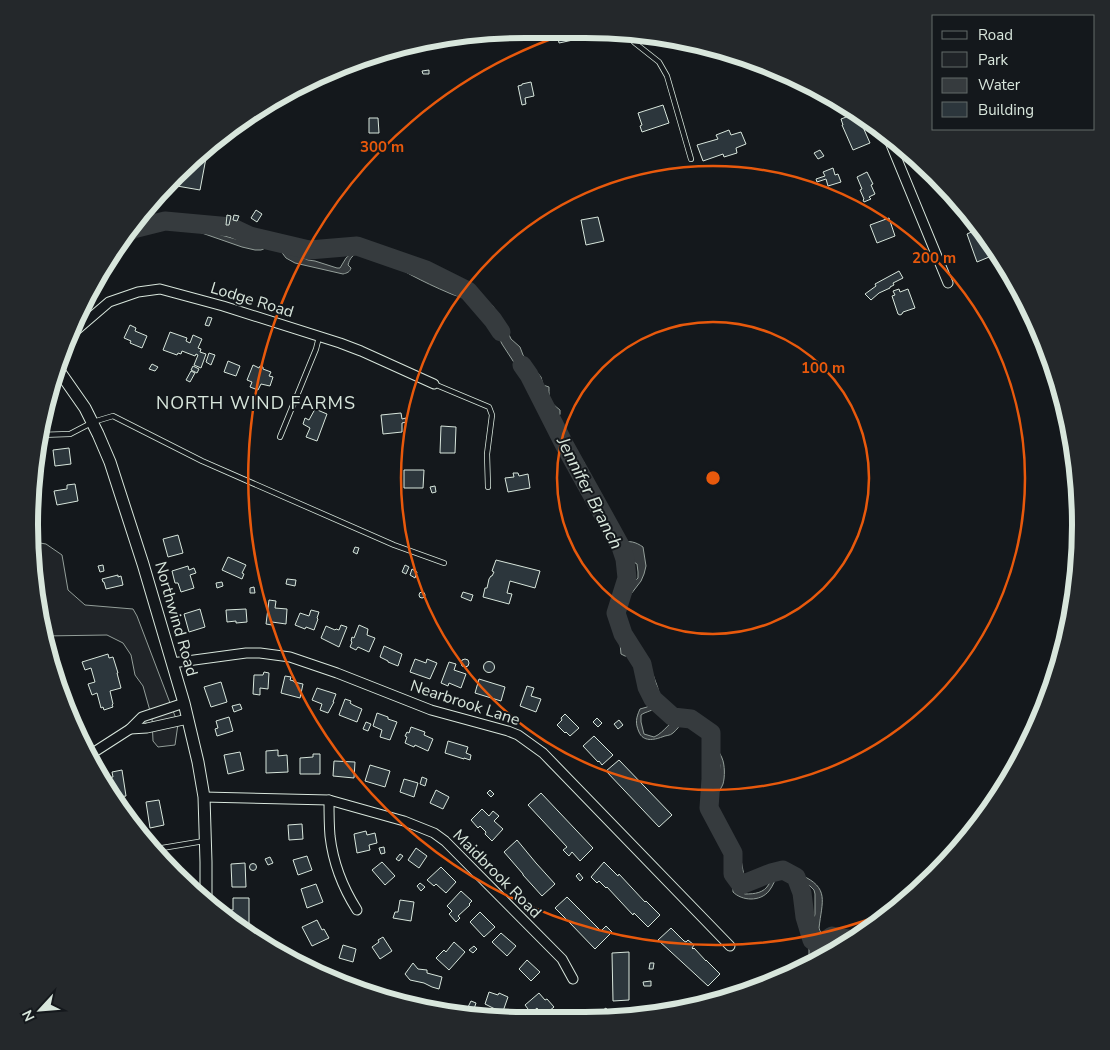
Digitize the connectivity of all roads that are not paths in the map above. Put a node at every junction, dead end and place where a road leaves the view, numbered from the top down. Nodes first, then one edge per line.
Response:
1 (632, 40) edge
2 (892, 146) edge
3 (691, 159) dead end
4 (948, 283) dead end
5 (80, 327) edge
6 (319, 337) junction
7 (61, 374) edge
8 (434, 384) joint
9 (93, 422) junction
10 (46, 435) edge
11 (280, 437) dead end
12 (488, 487) dead end
13 (444, 563) dead end
14 (172, 663) junction
15 (184, 704) junction
16 (188, 718) junction
17 (130, 729) junction
18 (94, 752) edge
19 (204, 797) junction
20 (329, 800) junction
21 (206, 841) junction
22 (160, 848) edge
23 (206, 894) edge
24 (357, 910) dead end
25 (730, 946) dead end
26 (574, 979) dead end

1 - 3 lane
2 - 4 street
5 - 6 street, Lodge Road
6 - 8 street, Lodge Road
6 - 11 lane
7 - 9 street, Northwind Road
8 - 12 lane
9 - 10 lane
9 - 13 lane
9 - 14 street, Northwind Road
14 - 15 street, Northwind Road
14 - 25 street, Nearbrook Lane
15 - 16 street, Northwind Road
15 - 17 street
16 - 17 street
16 - 19 street, Northwind Road
17 - 18 street
19 - 20 street, Maidbrook Road
19 - 21 street, Northwind Road
20 - 24 street
20 - 26 street, Maidbrook Road
21 - 22 lane
21 - 23 street, Northwind Road

